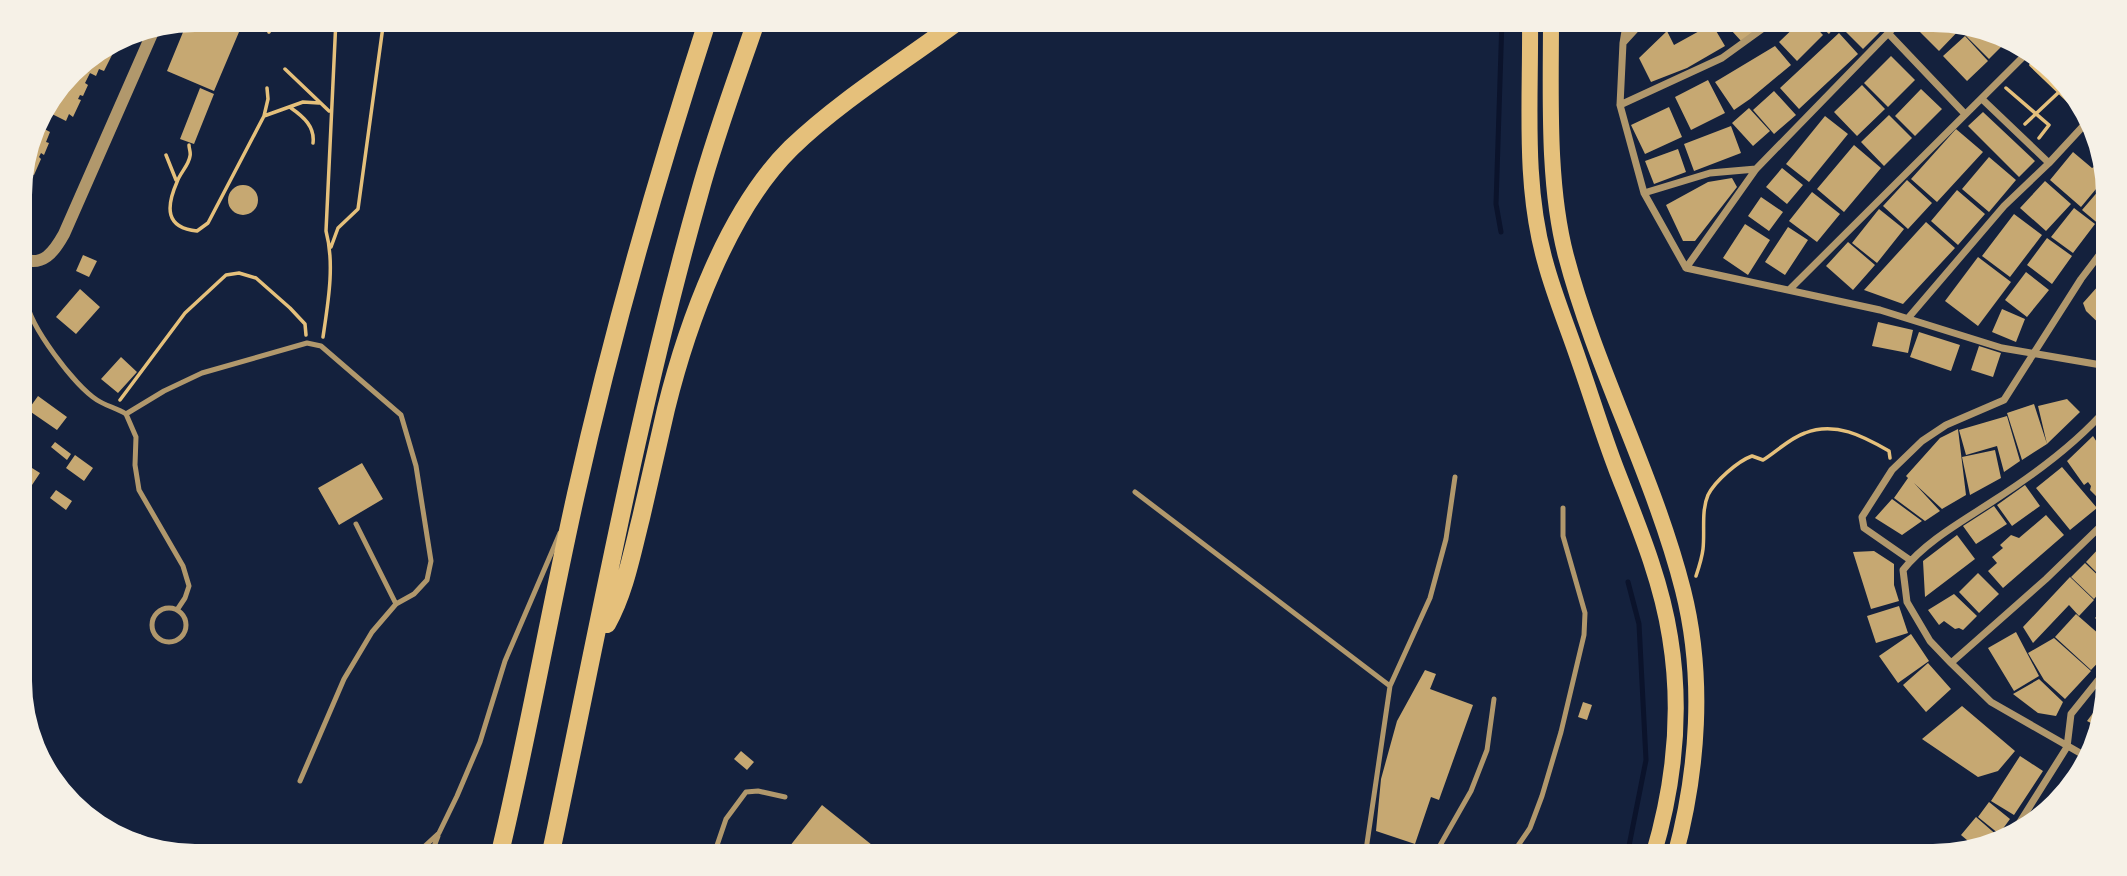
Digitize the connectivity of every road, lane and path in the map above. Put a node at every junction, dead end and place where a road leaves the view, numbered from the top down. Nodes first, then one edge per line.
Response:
1 (335, 32) edge
2 (382, 32) edge
3 (704, 32) edge
4 (753, 32) edge
5 (943, 32) edge
6 (1530, 32) edge
7 (1551, 32) edge
8 (1625, 32) edge
9 (1633, 32) edge
10 (1758, 32) edge
11 (1888, 33) joint
12 (150, 38) edge
13 (1623, 43) junction
14 (2022, 58) edge
15 (285, 69) dead end
16 (2043, 75) edge
17 (1999, 81) junction
18 (267, 88) dead end
19 (2059, 92) junction
20 (2061, 94) edge
21 (1982, 99) junction
22 (321, 103) junction
23 (1620, 105) junction
24 (291, 108) junction
25 (331, 112) junction
26 (1965, 114) junction
27 (2036, 115) junction
28 (264, 117) junction
29 (2081, 128) edge
30 (2016, 132) junction
31 (313, 143) dead end
32 (188, 145) dead end
33 (2031, 148) junction
34 (166, 155) dead end
35 (2049, 163) junction
36 (1756, 169) junction
37 (177, 182) junction
38 (1644, 193) junction
39 (331, 248) junction
40 (2095, 261) edge
41 (32, 262) edge
42 (1686, 268) junction
43 (1790, 289) junction
44 (32, 317) edge
45 (1909, 317) junction
46 (307, 343) junction
47 (321, 346) junction
48 (2035, 354) junction
49 (2095, 364) edge
50 (114, 407) junction
51 (126, 414) junction
52 (2095, 419) edge
53 (1606, 437) junction
54 (1632, 442) junction
55 (1612, 457) junction
56 (1892, 470) junction
57 (1455, 477) dead end
58 (1135, 492) dead end
59 (576, 494) junction
60 (1563, 508) dead end
61 (356, 524) dead end
62 (2095, 532) edge
63 (1910, 560) junction
64 (1684, 592) junction
65 (396, 604) junction
66 (177, 610) junction
67 (594, 649) junction
68 (1951, 663) junction
69 (2095, 684) edge
70 (1390, 686) junction
71 (1494, 699) dead end
72 (2067, 747) junction
73 (2079, 753) edge
74 (300, 781) dead end
75 (785, 797) dead end
76 (2023, 817) edge
77 (439, 833) junction
78 (427, 844) edge
79 (435, 844) edge
80 (502, 844) edge
81 (553, 844) edge
82 (718, 844) edge
83 (1367, 844) edge
84 (1441, 844) edge
85 (1519, 844) edge
86 (1657, 844) edge
87 (1678, 844) edge

1 - 25 path
2 - 39 path
3 - 59 highway
4 - 67 highway
5 - 67 highway
6 - 53 main road
7 - 54 main road
8 - 13 street
9 - 13 street
10 - 23 street
11 - 26 street
11 - 36 street
12 - 41 street
13 - 23 street
14 - 17 street
15 - 22 path
16 - 19 path
17 - 21 street
17 - 27 path
18 - 28 path
19 - 20 path
19 - 27 path
21 - 26 street
21 - 30 street
22 - 24 path
22 - 25 path
23 - 38 street
24 - 28 path
24 - 31 path
25 - 39 path
26 - 43 street
27 - 30 path
27 - 33 path
28 - 37 path
29 - 35 street
30 - 33 street
32 - 37 path
33 - 35 street
34 - 37 path
35 - 45 street
36 - 38 street
36 - 42 street
38 - 42 street
39 - 47 path
40 - 48 street
42 - 43 street
43 - 45 street
44 - 50 lane
45 - 48 street
46 - 47 lane
46 - 50 path
46 - 51 lane
47 - 65 lane
48 - 49 street
48 - 56 street
50 - 51 lane
51 - 66 lane
52 - 63 street
53 - 54 main road
53 - 55 main road
54 - 55 main road
54 - 64 main road
55 - 86 main road
56 - 63 street
56 - 64 path
57 - 70 lane
58 - 70 lane
59 - 77 lane
59 - 80 highway
60 - 85 lane
61 - 65 lane
62 - 68 street
63 - 68 street
64 - 87 main road
65 - 74 lane
66 - 66 lane
67 - 81 highway
68 - 72 street
69 - 72 street
70 - 83 lane
71 - 84 lane
72 - 73 street
72 - 76 street
75 - 82 lane
77 - 78 lane
77 - 79 lane

